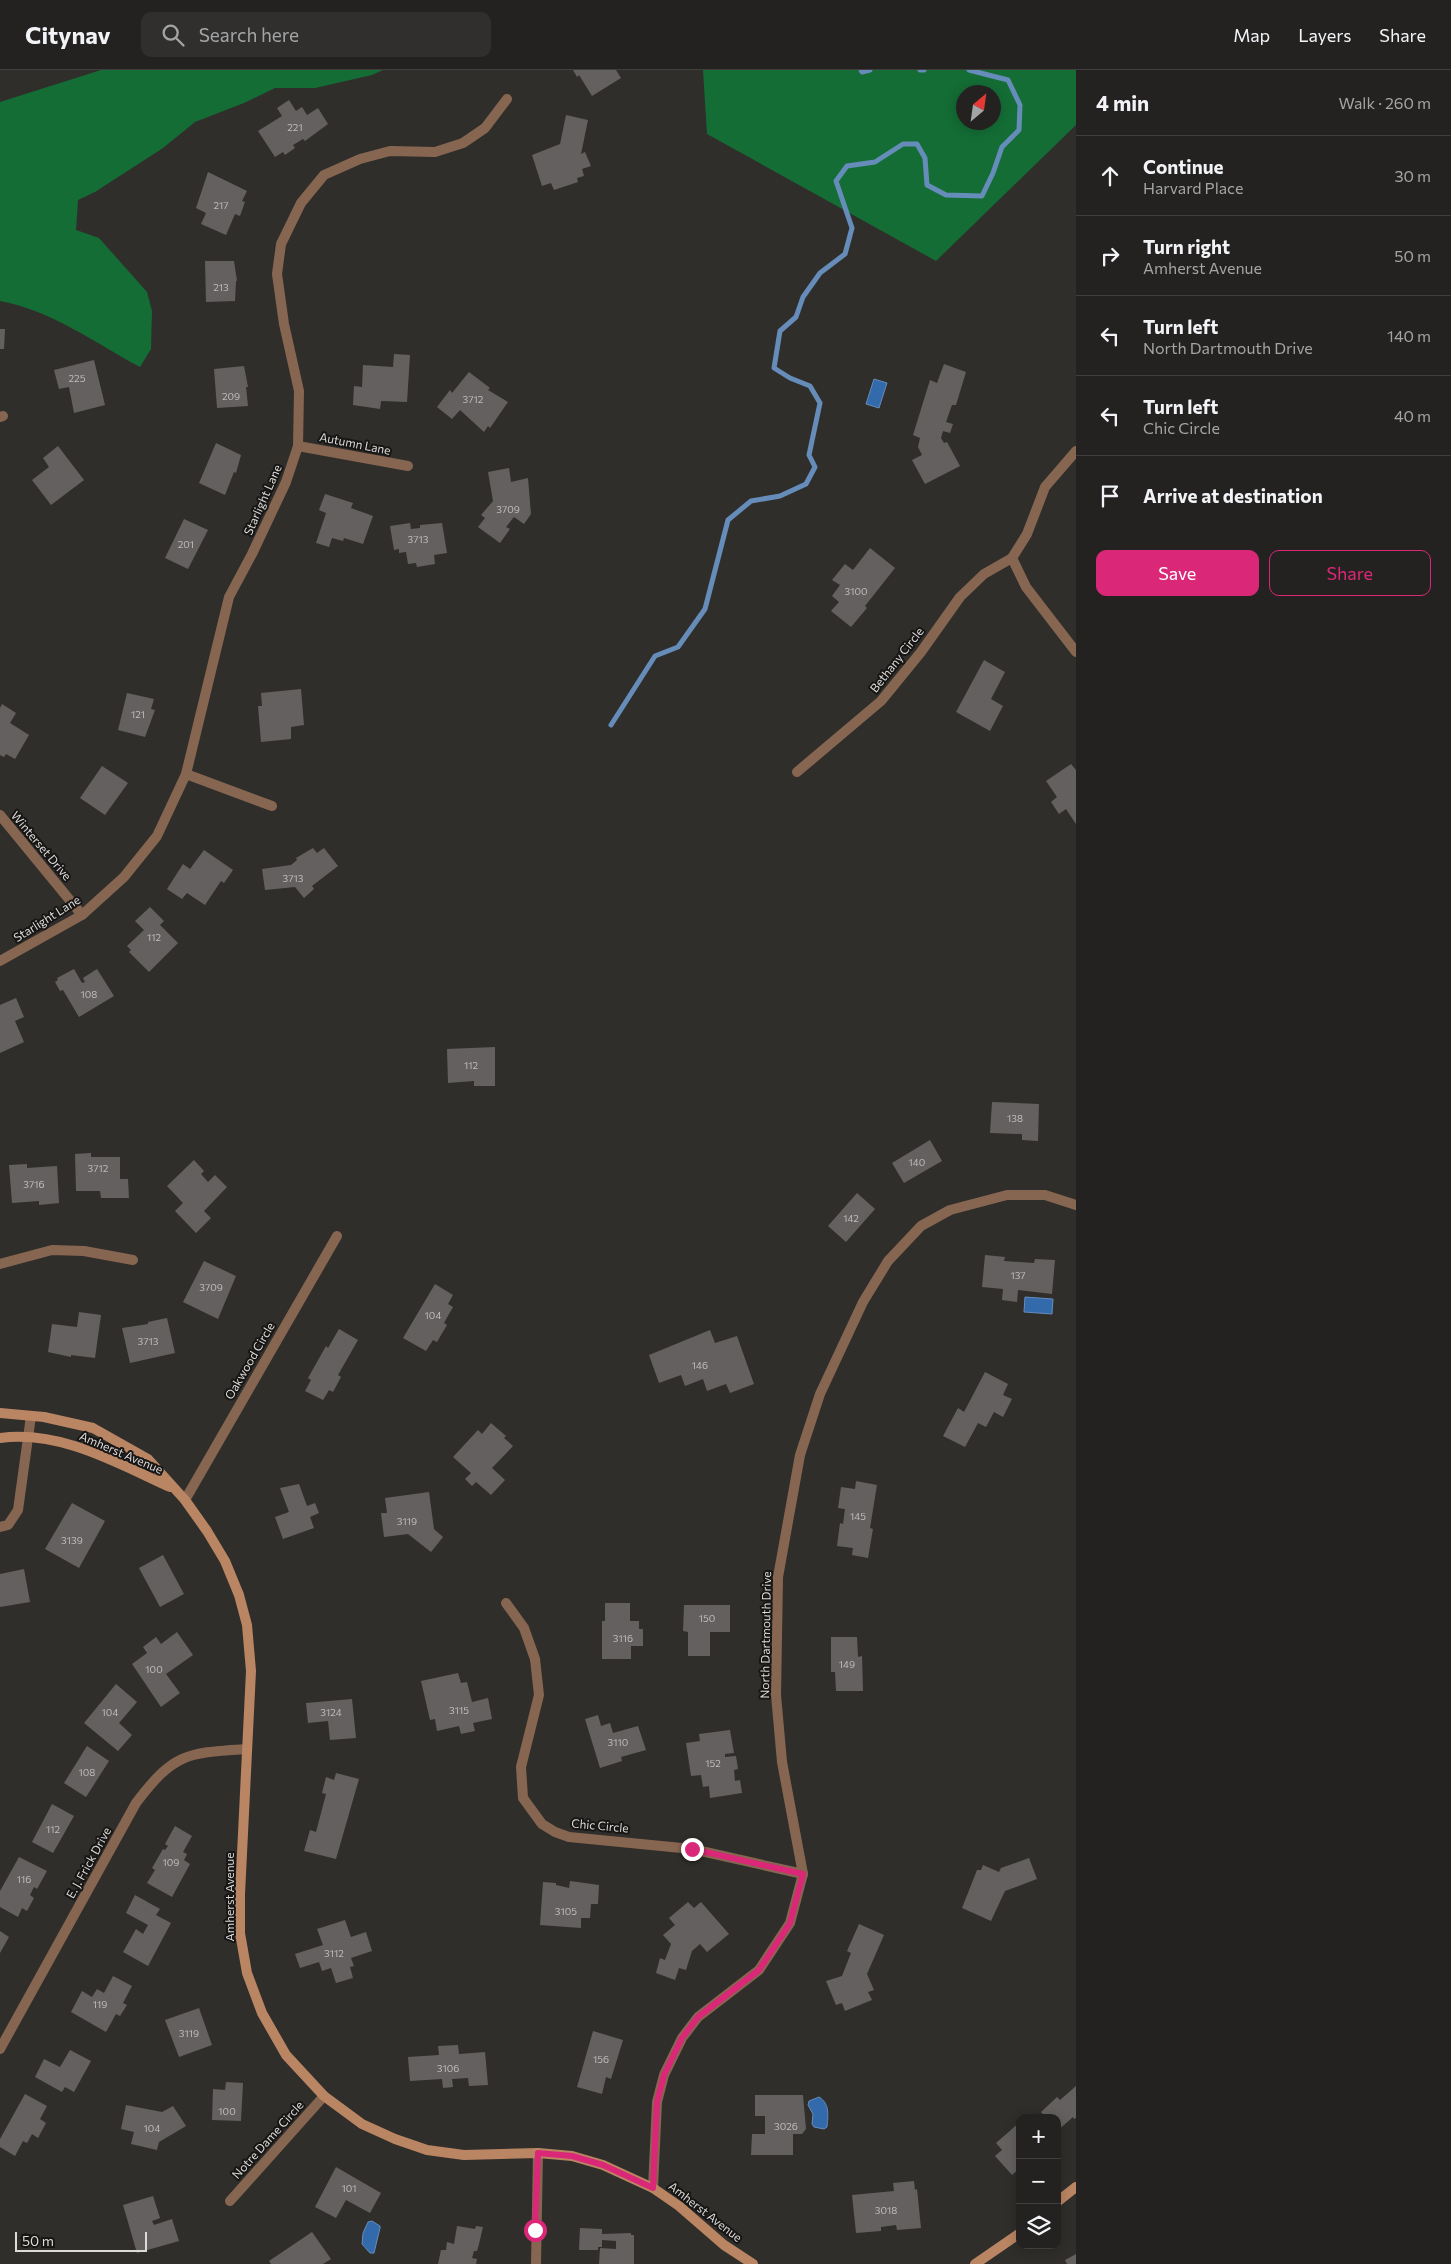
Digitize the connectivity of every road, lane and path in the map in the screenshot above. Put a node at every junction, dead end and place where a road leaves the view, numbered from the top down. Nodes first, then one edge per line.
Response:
1 (506, 99) dead end
2 (298, 446) junction
3 (1076, 451) edge
4 (408, 466) dead end
5 (1012, 558) junction
6 (1076, 652) edge
7 (797, 772) dead end
8 (186, 774) junction
9 (272, 806) dead end
10 (0, 816) edge
11 (82, 915) junction
12 (0, 962) edge
13 (1076, 1205) edge
14 (337, 1236) dead end
15 (133, 1260) dead end
16 (0, 1264) edge
17 (0, 1413) edge
18 (31, 1416) junction
19 (0, 1438) edge
20 (28, 1438) junction
21 (173, 1488) junction
22 (185, 1500) junction
23 (0, 1526) edge
24 (506, 1603) dead end
25 (246, 1749) junction
26 (803, 1874) junction
27 (0, 2049) edge
28 (324, 2096) junction
29 (538, 2153) junction
30 (1076, 2187) edge
31 (653, 2188) junction
32 (1061, 2199) edge
33 (230, 2201) dead end
34 (1016, 2236) edge
35 (536, 2264) edge
36 (753, 2264) edge
37 (975, 2264) edge

1 - 2 street, Starlight Lane
2 - 4 street, Autumn Lane
2 - 8 street, Starlight Lane
3 - 5 street
5 - 6 street
5 - 7 street, Bethany Circle
8 - 9 street
8 - 11 street, Starlight Lane
10 - 11 street, Winterset Drive
11 - 12 street, Starlight Lane
13 - 26 street, North Dartmouth Drive
14 - 22 street, Oakwood Circle
15 - 16 street
17 - 18 street, Amherst Avenue
18 - 20 street
18 - 21 street, Amherst Avenue
19 - 20 street, Amherst Avenue
20 - 21 street, Amherst Avenue
20 - 23 street
21 - 22 street, Amherst Avenue
22 - 25 street, Amherst Avenue
24 - 26 street, Chic Circle
25 - 27 street, E. J. Frick Drive
25 - 28 street, Amherst Avenue
26 - 31 street, North Dartmouth Drive
28 - 29 street, Amherst Avenue
28 - 33 street, Notre Dame Circle
29 - 31 street, Amherst Avenue
29 - 35 street
30 - 32 street
31 - 36 street, Amherst Avenue
34 - 37 street

